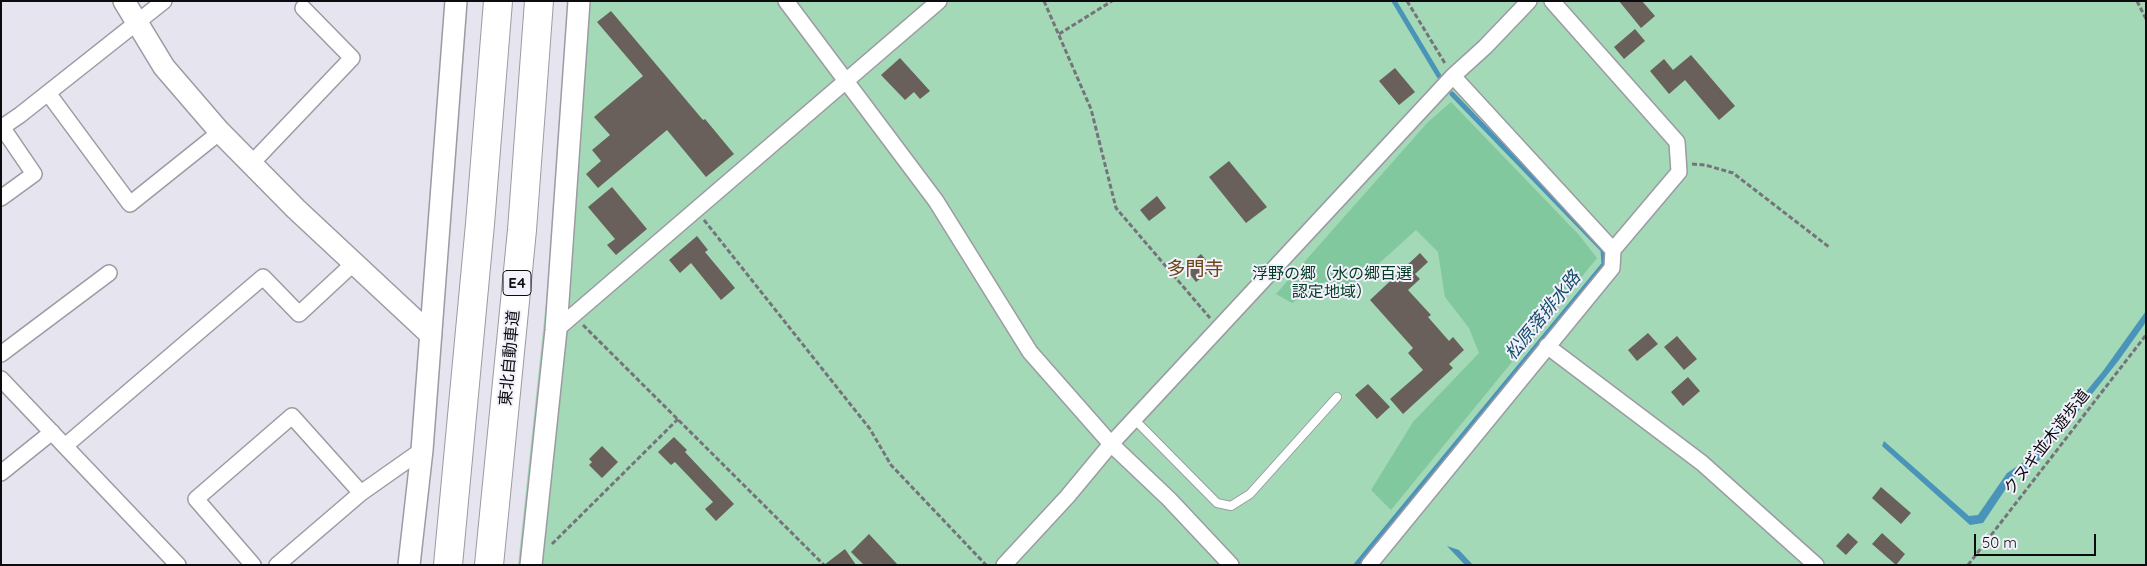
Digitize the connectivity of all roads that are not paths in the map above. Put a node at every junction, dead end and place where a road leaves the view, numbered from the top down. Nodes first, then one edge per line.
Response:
1 (124, 1) edge
2 (164, 1) edge
3 (456, 1) edge
4 (498, 1) edge
5 (539, 1) edge
6 (579, 1) edge
7 (786, 1) edge
8 (939, 1) edge
9 (1529, 1) edge
10 (1552, 1) edge
11 (303, 8) dead end
12 (135, 23) junction
13 (1453, 76) junction
14 (845, 81) junction
15 (48, 93) junction
16 (1, 128) edge
17 (220, 132) junction
18 (251, 164) junction
19 (1, 198) edge
20 (1613, 250) junction
21 (354, 263) junction
22 (109, 273) dead end
23 (556, 330) junction
24 (431, 335) junction
25 (1547, 346) junction
26 (1, 354) edge
27 (1, 379) edge
28 (1336, 397) dead end
29 (1134, 419) junction
30 (52, 432) junction
31 (1111, 444) junction
32 (65, 446) junction
33 (422, 450) junction
34 (1, 474) edge
35 (361, 494) junction
36 (538, 558) edge
37 (178, 565) edge
38 (253, 565) edge
39 (277, 565) edge
40 (409, 565) edge
41 (448, 565) edge
42 (489, 565) edge
43 (1004, 565) edge
44 (1231, 565) edge
45 (1369, 565) edge
46 (1816, 565) edge

1 - 12 street
2 - 12 street
3 - 24 street
4 - 41 highway
5 - 42 highway, 東北自動車道 / E4
6 - 23 street
7 - 14 street
8 - 14 street
9 - 13 street
10 - 20 street
11 - 18 street
12 - 15 street
12 - 17 street
13 - 20 street
13 - 29 street
14 - 23 street
14 - 31 street
15 - 16 street
15 - 17 street
16 - 19 street
17 - 18 street
18 - 21 street
20 - 25 street
21 - 24 street
21 - 32 street
22 - 26 street
23 - 36 street
24 - 33 street
25 - 45 street
25 - 46 street
27 - 30 street
28 - 29 lane
29 - 31 street
30 - 32 street
30 - 34 street
31 - 43 street
31 - 44 street
32 - 37 street
33 - 35 street
33 - 40 street
35 - 38 street
35 - 39 street

